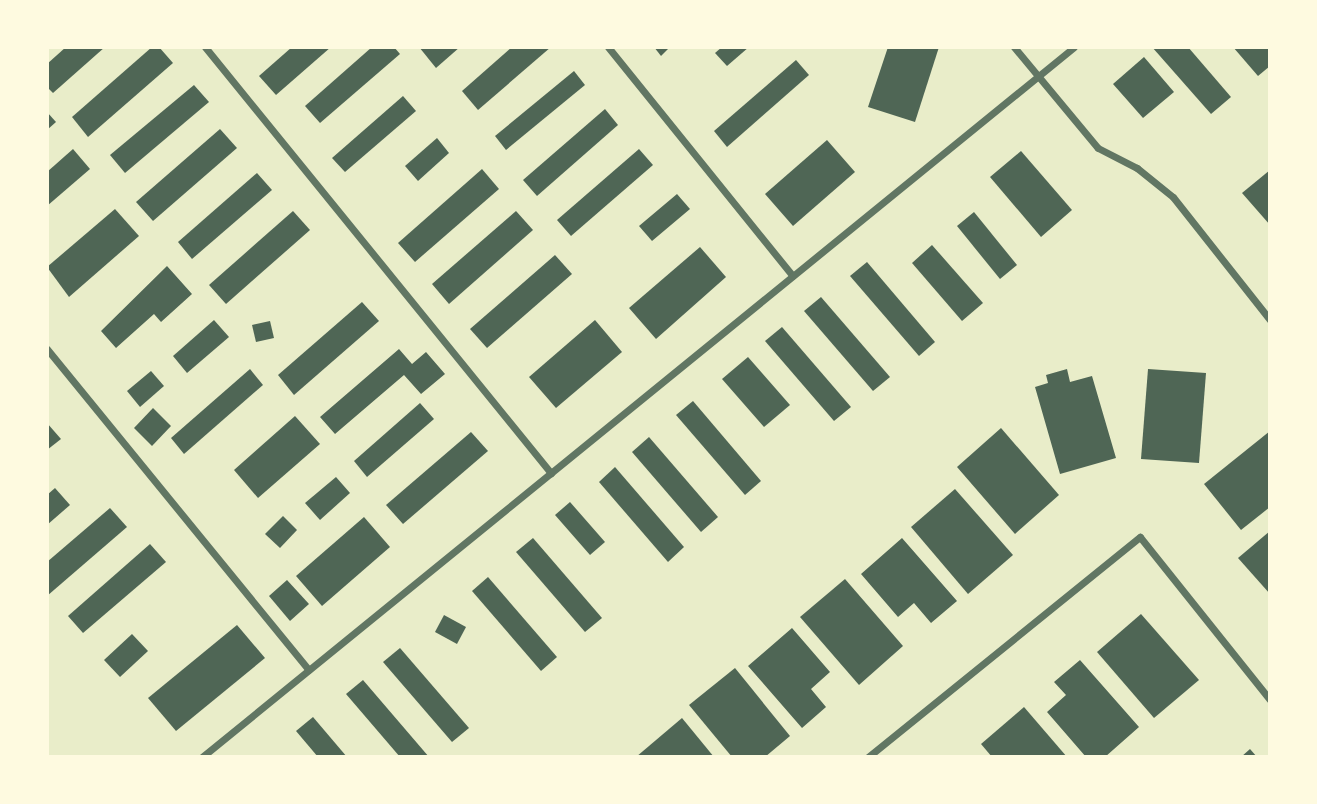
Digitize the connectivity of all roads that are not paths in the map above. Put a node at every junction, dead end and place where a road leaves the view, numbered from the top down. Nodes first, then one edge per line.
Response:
1 (205, 47) edge
2 (608, 47) edge
3 (1014, 47) edge
4 (1074, 47) edge
5 (1038, 77) junction
6 (793, 276) junction
7 (1270, 320) edge
8 (47, 349) edge
9 (551, 473) junction
10 (309, 670) junction
11 (1270, 700) edge
12 (202, 757) edge
13 (868, 757) edge

1 - 9 street
2 - 6 street
3 - 5 street
4 - 5 street
5 - 6 street
5 - 7 street
6 - 9 street
8 - 10 street
9 - 10 street
10 - 12 street
11 - 13 street

